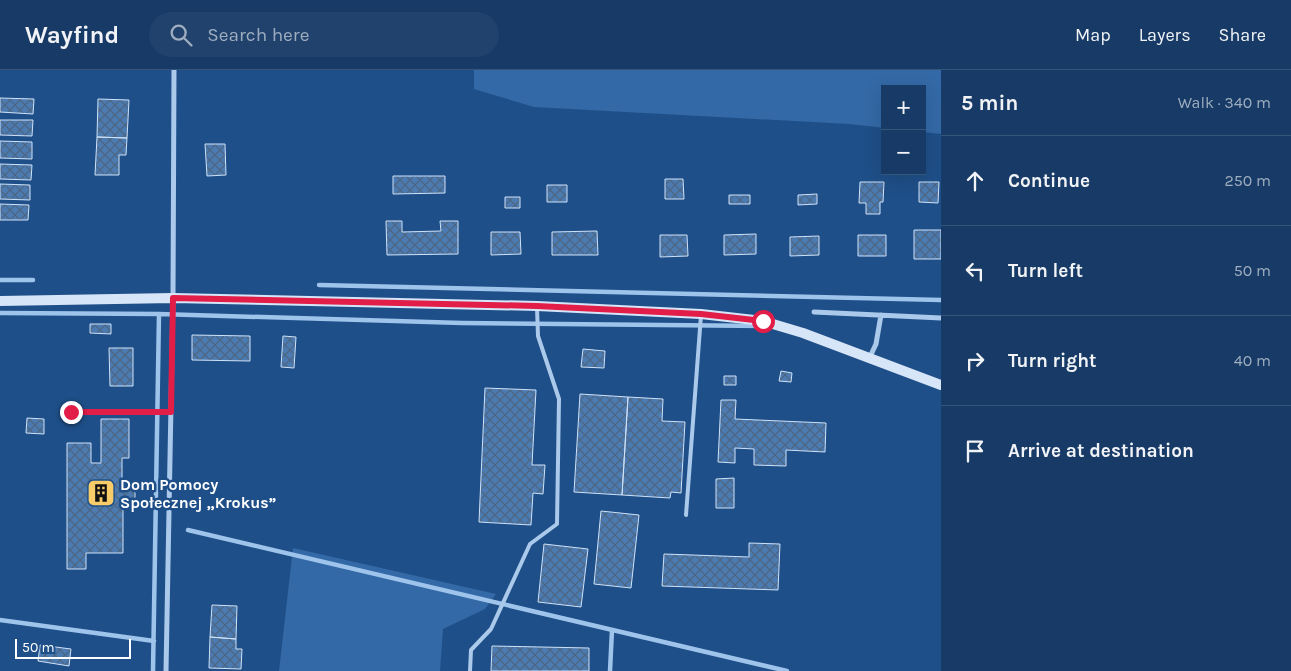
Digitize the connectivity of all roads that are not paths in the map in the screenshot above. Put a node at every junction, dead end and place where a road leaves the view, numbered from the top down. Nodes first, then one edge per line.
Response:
1 (174, 70) edge
2 (173, 298) junction
3 (0, 301) edge
4 (537, 306) junction
5 (814, 312) dead end
6 (701, 314) junction
7 (882, 315) junction
8 (941, 318) edge
9 (868, 359) junction
10 (941, 385) edge
11 (71, 412) dead end
12 (171, 412) junction
13 (686, 515) dead end
14 (166, 671) edge
15 (470, 671) edge

1 - 2 street
2 - 3 street
2 - 4 street
2 - 12 street
4 - 6 street
4 - 15 lane
5 - 7 street
6 - 9 street
6 - 13 lane
7 - 8 street
7 - 9 street
9 - 10 street
11 - 12 lane
12 - 14 street

